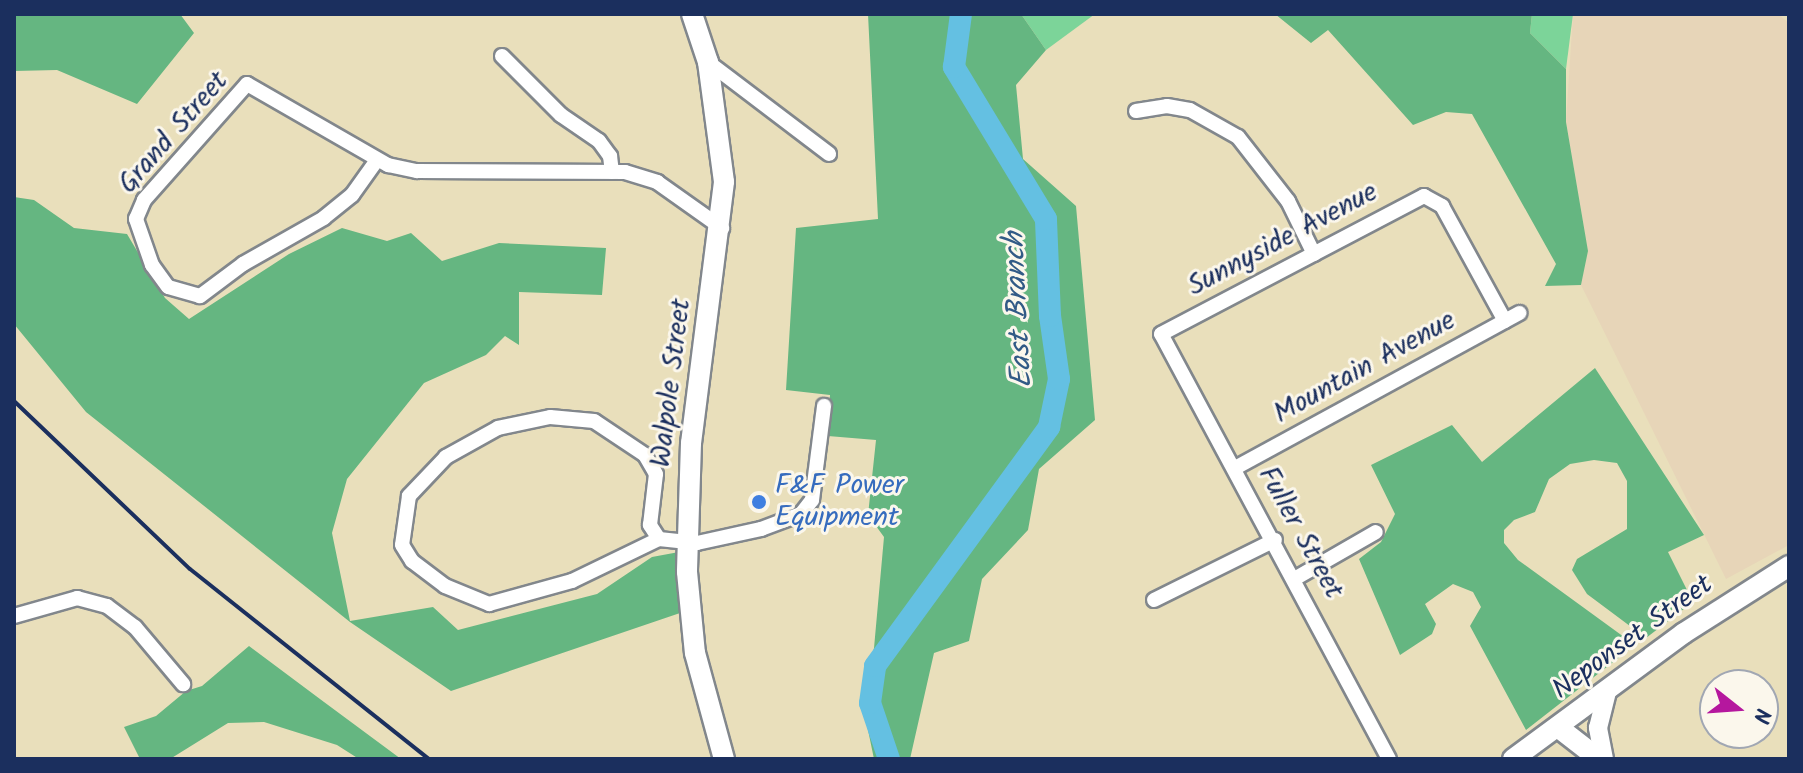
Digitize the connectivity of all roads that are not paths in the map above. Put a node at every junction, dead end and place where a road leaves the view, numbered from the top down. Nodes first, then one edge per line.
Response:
1 (692, 14) edge
2 (502, 56) dead end
3 (708, 62) junction
4 (1136, 111) dead end
5 (829, 154) dead end
6 (377, 160) junction
7 (612, 172) junction
8 (722, 228) junction
9 (1314, 254) junction
10 (1519, 313) dead end
11 (1505, 321) junction
12 (1161, 334) joint
13 (824, 406) dead end
14 (1235, 468) junction
15 (1376, 532) dead end
16 (659, 539) junction
17 (1275, 540) junction
18 (686, 543) junction
19 (1789, 566) edge
20 (1296, 578) junction
21 (1154, 600) dead end
22 (14, 616) edge
23 (183, 684) dead end
24 (1607, 691) junction
25 (1559, 728) junction
26 (724, 759) edge
27 (1389, 759) edge
28 (1513, 759) edge
29 (1602, 759) edge

1 - 3 main road, Walpole Street
2 - 7 street
3 - 5 street
3 - 8 main road, Walpole Street
4 - 9 street
6 - 6 street, Grand Street
6 - 7 street, Grand Street
7 - 8 street, Grand Street
8 - 18 main road, Walpole Street
9 - 11 street, Sunnyside Avenue
9 - 12 street, Sunnyside Avenue
10 - 11 street, Mountain Avenue
11 - 14 street, Mountain Avenue
12 - 14 street, Fuller Street
13 - 18 street
14 - 17 street, Fuller Street
15 - 20 street
16 - 16 street
16 - 18 street
17 - 20 street, Fuller Street
17 - 21 street
18 - 26 main road, Walpole Street
19 - 24 main road, Neponset Street
20 - 27 street, Fuller Street
22 - 23 street
24 - 25 main road, Neponset Street
24 - 29 street
25 - 28 main road, Neponset Street
25 - 29 main road

